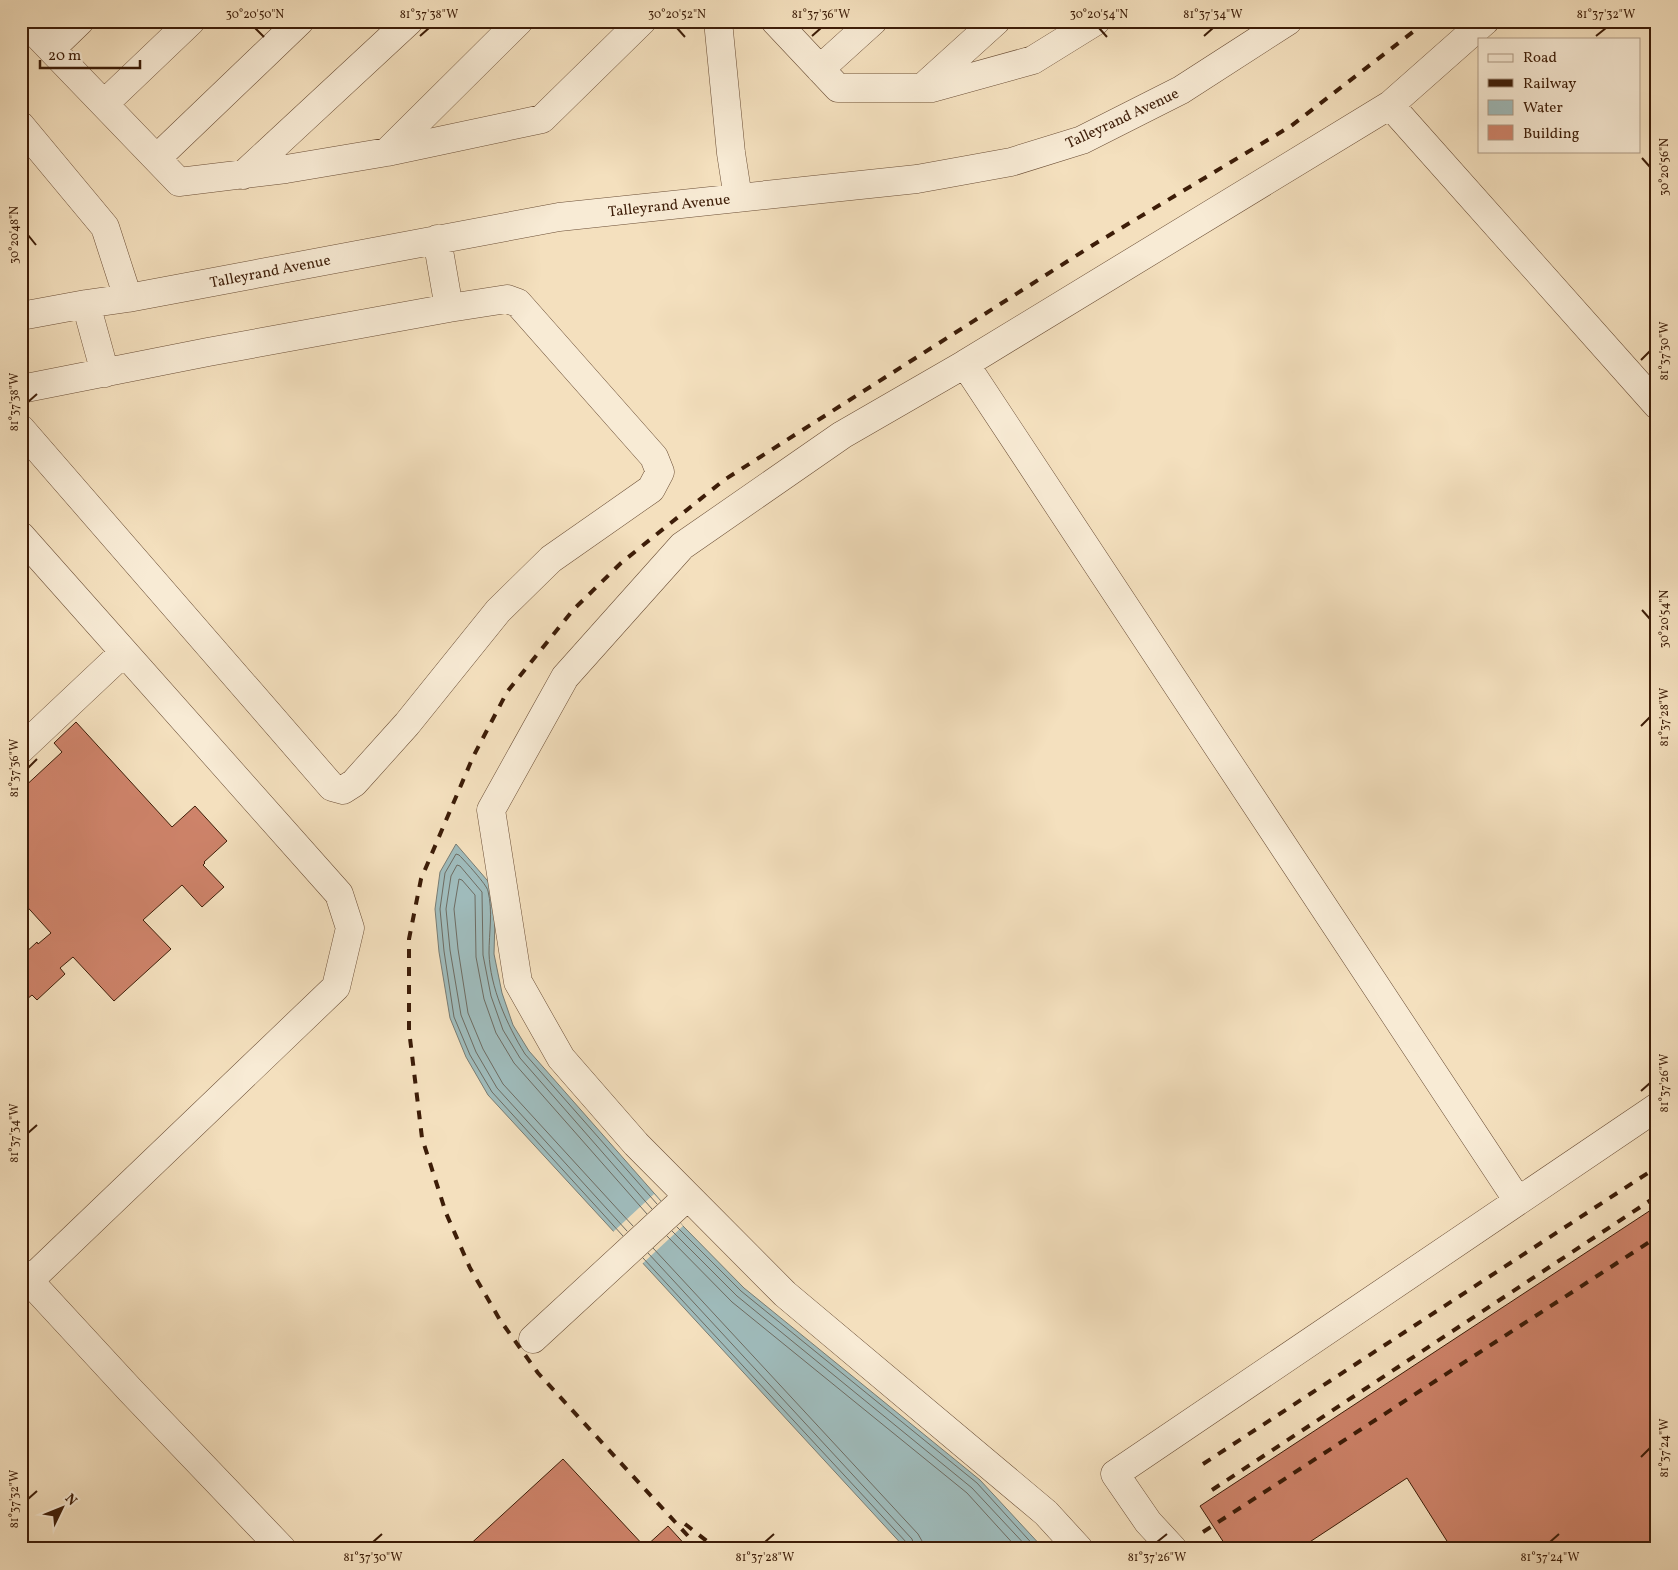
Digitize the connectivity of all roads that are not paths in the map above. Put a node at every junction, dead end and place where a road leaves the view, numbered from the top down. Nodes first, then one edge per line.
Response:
1 (24, 21) edge
2 (80, 21) edge
3 (191, 21) edge
4 (300, 21) edge
5 (409, 21) edge
6 (519, 21) edge
7 (642, 21) edge
8 (718, 21) edge
9 (775, 21) edge
10 (873, 21) edge
11 (996, 21) edge
12 (1096, 21) edge
13 (1288, 21) edge
14 (1485, 21) edge
15 (51, 49) junction
16 (820, 69) junction
17 (922, 88) junction
18 (104, 104) junction
19 (1390, 105) junction
20 (21, 126) edge
21 (387, 152) junction
22 (157, 158) junction
23 (243, 174) junction
24 (738, 198) junction
25 (437, 239) junction
26 (128, 298) junction
27 (86, 304) junction
28 (449, 308) junction
29 (21, 316) edge
30 (965, 364) junction
31 (105, 373) junction
32 (21, 389) edge
33 (1657, 405) edge
34 (21, 429) edge
35 (21, 536) edge
36 (124, 652) junction
37 (21, 749) edge
38 (1657, 1107) edge
39 (1518, 1201) junction
40 (679, 1204) junction
41 (25, 1276) edge
42 (533, 1339) dead end
43 (282, 1549) edge
44 (1079, 1549) edge
45 (1173, 1549) edge

1 - 15 street
2 - 15 street
3 - 18 street
4 - 22 street
5 - 23 street
6 - 21 street
7 - 21 street
8 - 24 street
9 - 16 street
10 - 16 street
11 - 17 street
12 - 17 street
13 - 24 street, Talleyrand Avenue
14 - 19 street
15 - 18 street
16 - 17 street
18 - 22 street
19 - 30 street
19 - 33 street
20 - 26 street
21 - 23 street
22 - 23 street
24 - 25 street, Talleyrand Avenue
25 - 26 street, Talleyrand Avenue
25 - 28 street
26 - 27 street, Talleyrand Avenue
27 - 29 street, Talleyrand Avenue
27 - 31 street
28 - 31 street
28 - 34 street
30 - 39 street
30 - 40 street
31 - 32 street
35 - 36 street
36 - 37 street
36 - 41 street
38 - 39 street
39 - 45 street
40 - 42 street
40 - 44 street
41 - 43 street

